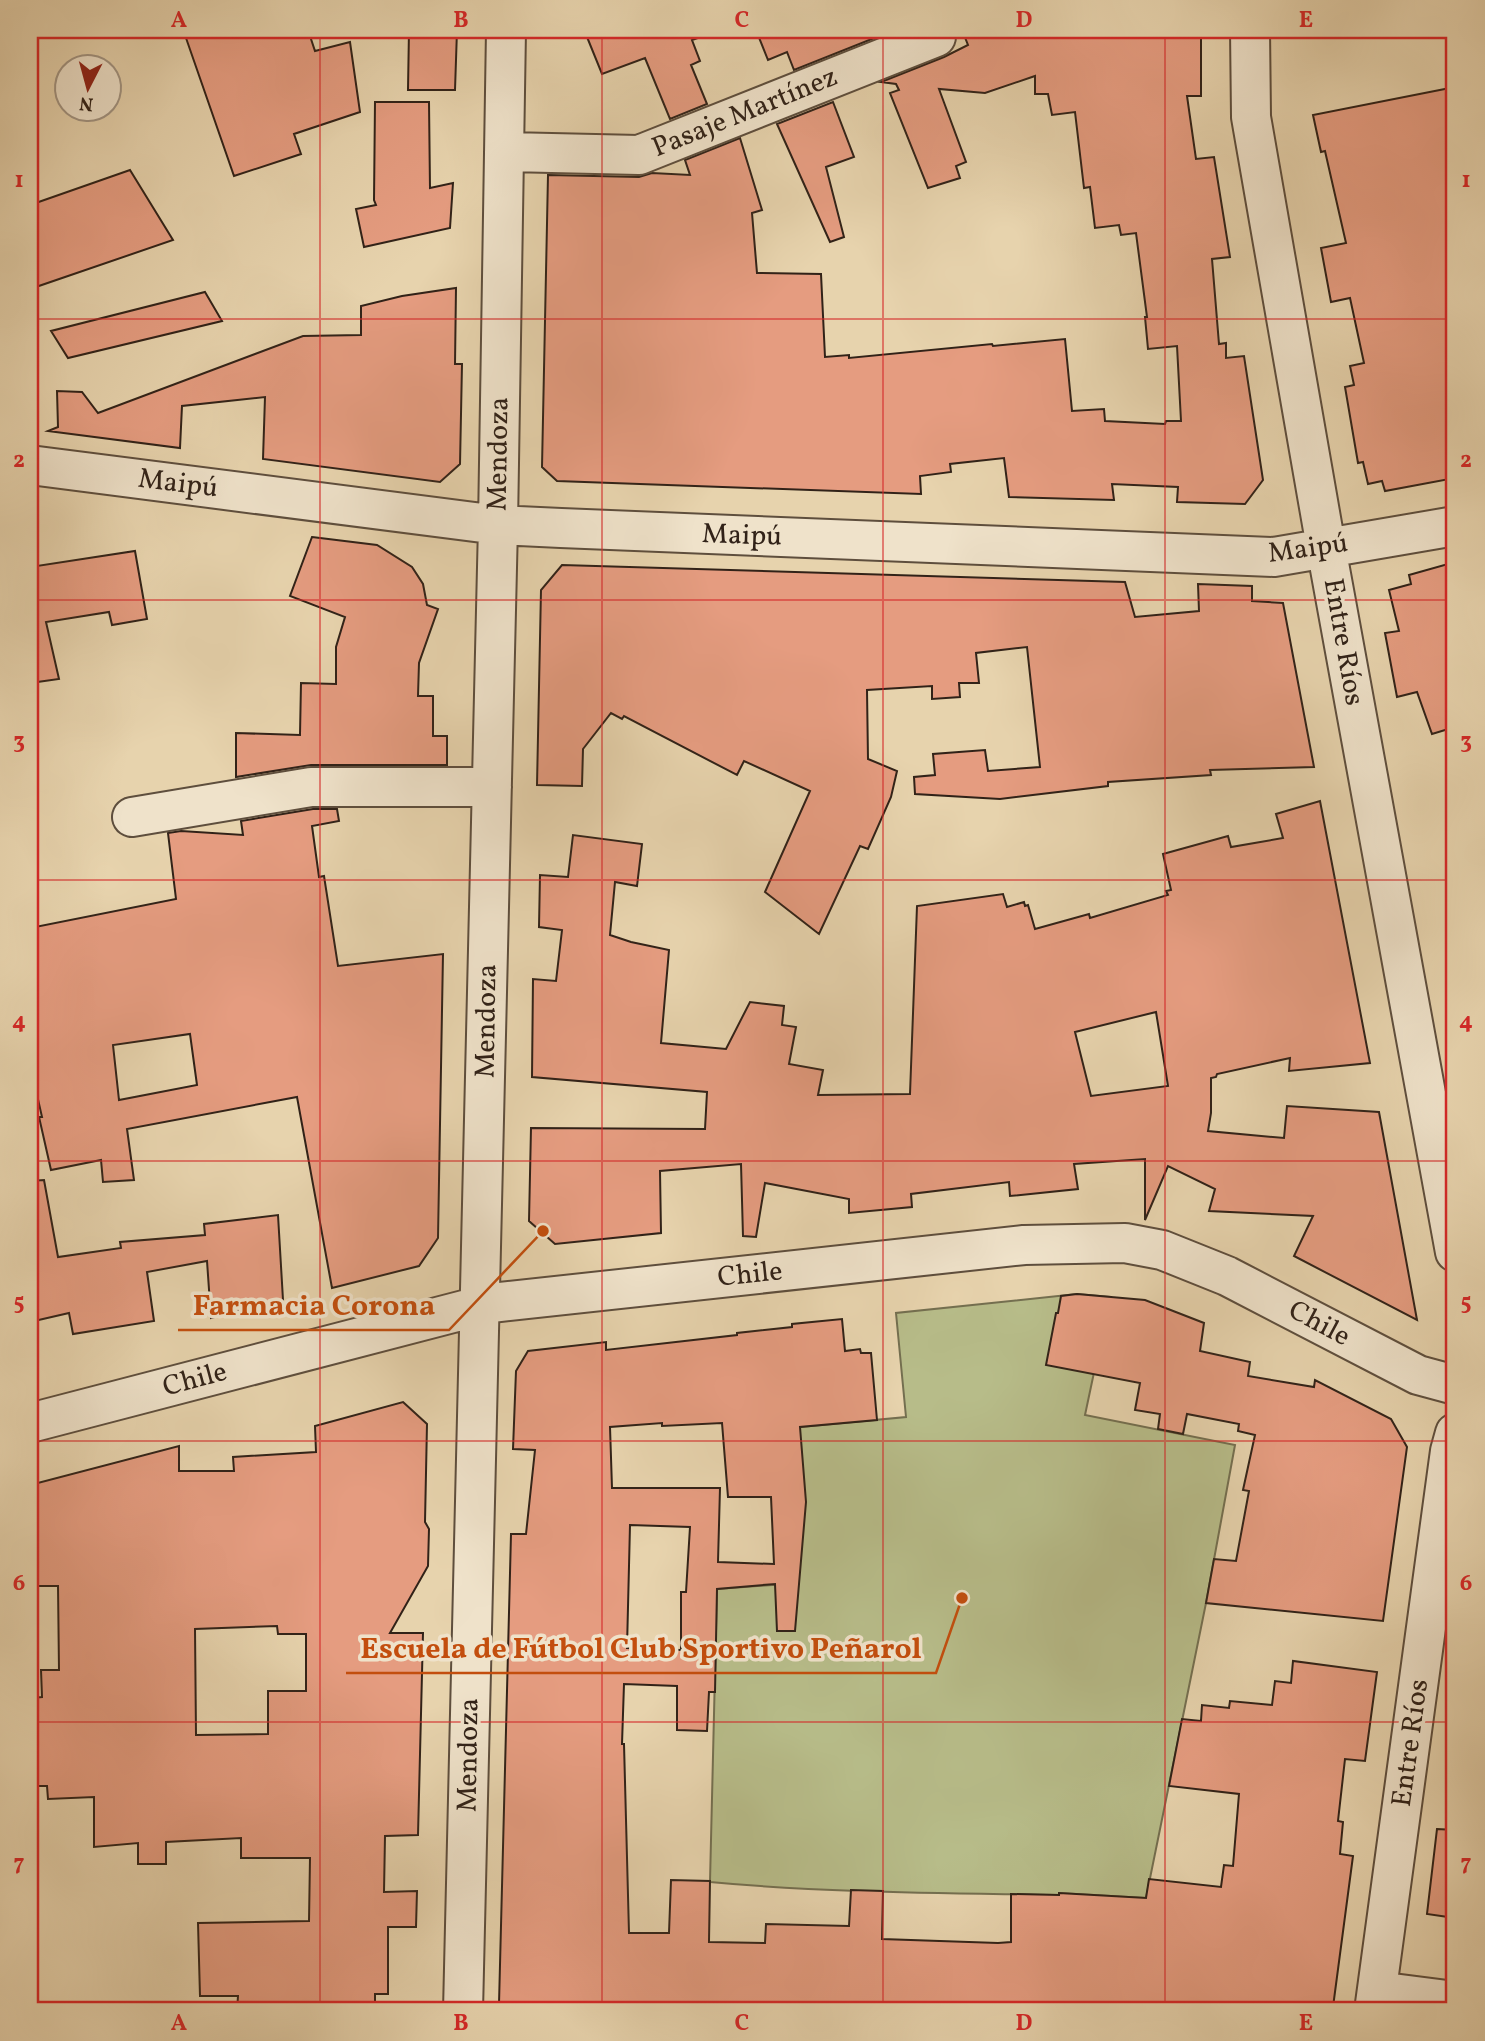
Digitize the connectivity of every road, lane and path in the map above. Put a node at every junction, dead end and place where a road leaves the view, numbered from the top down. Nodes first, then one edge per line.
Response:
1 (506, 30) edge
2 (1250, 30) edge
3 (936, 37) dead end
4 (504, 152) junction
5 (30, 465) edge
6 (498, 525) junction
7 (1455, 526) edge
8 (1326, 547) junction
9 (492, 787) junction
10 (132, 817) dead end
11 (1455, 1252) edge
12 (480, 1306) junction
13 (1455, 1385) edge
14 (30, 1423) edge
15 (1455, 1433) edge
16 (1376, 2001) edge
17 (1455, 2001) edge
18 (463, 2011) edge

1 - 4 street, Mendoza
2 - 8 street, Entre Ríos
3 - 4 street, Pasaje Martínez
4 - 6 street, Mendoza
5 - 6 street, Maipú
6 - 8 street, Maipú
6 - 9 street, Mendoza
7 - 8 street, Maipú
8 - 11 street, Entre Ríos
9 - 10 street
9 - 12 street, Mendoza
12 - 13 street, Chile
12 - 14 street, Chile
12 - 18 street, Mendoza
15 - 16 street, Entre Ríos
16 - 17 street

